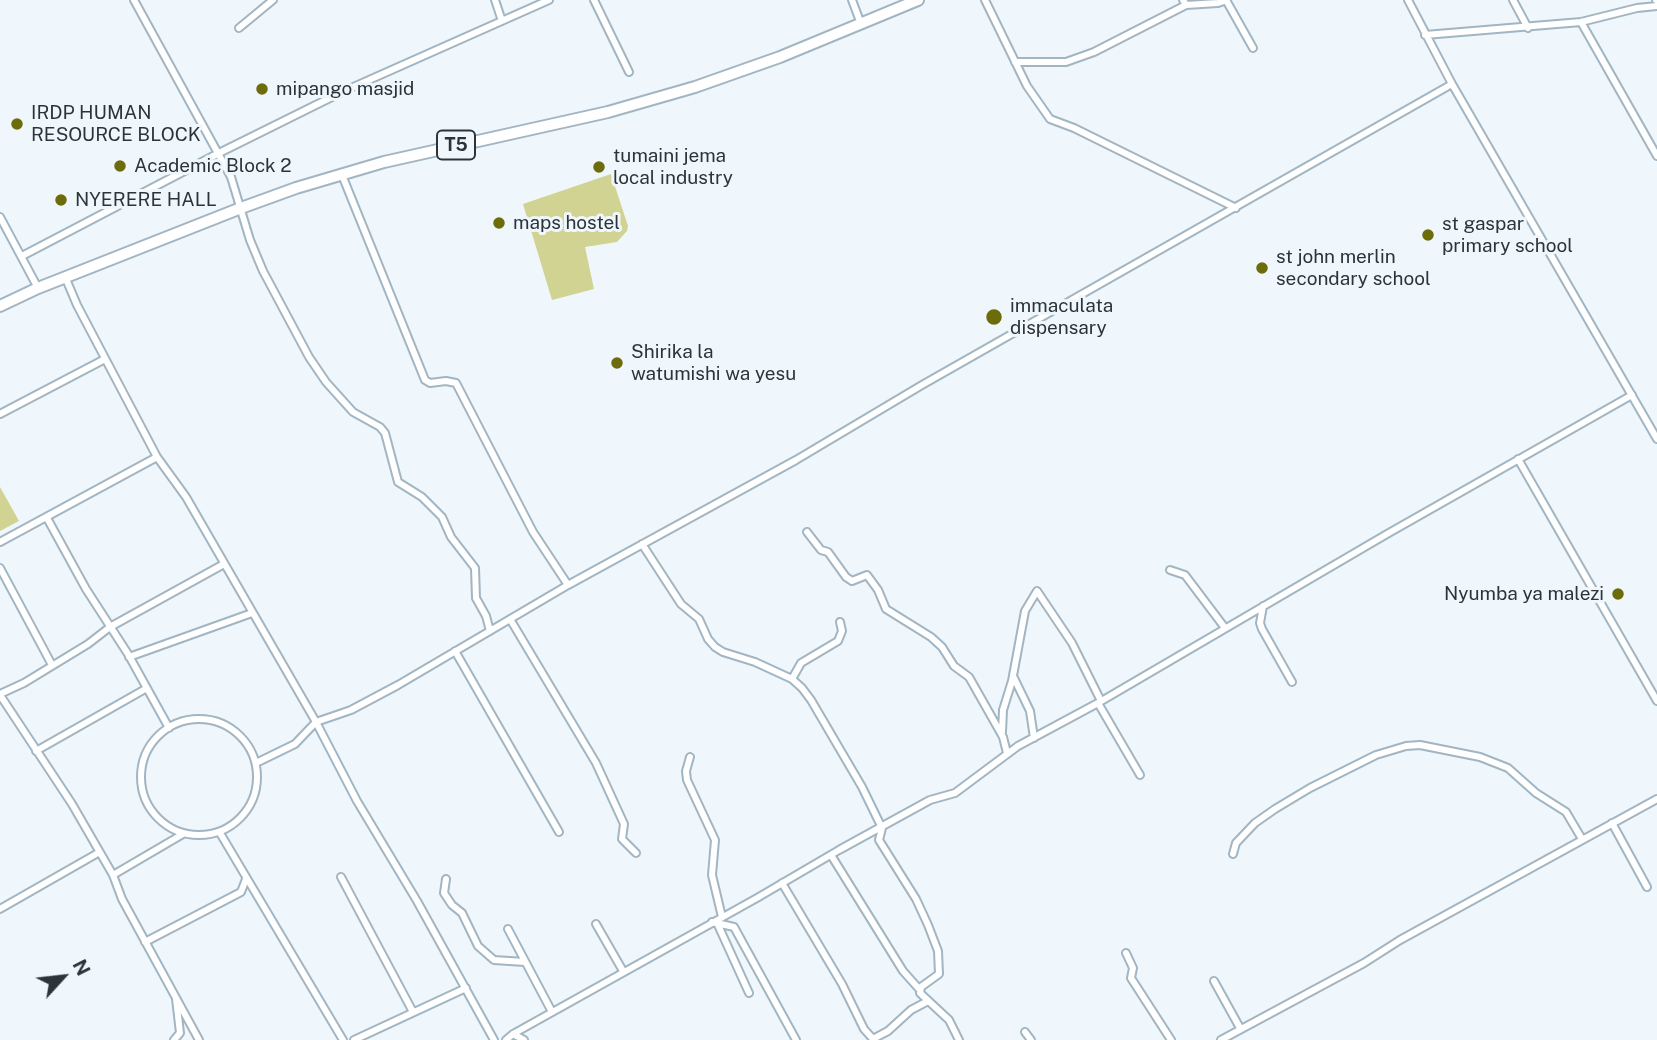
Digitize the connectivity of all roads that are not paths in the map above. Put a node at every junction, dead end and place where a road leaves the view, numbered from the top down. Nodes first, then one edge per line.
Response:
1 (134, 0) edge
2 (274, 0) edge
3 (495, 0) edge
4 (549, 0) edge
5 (594, 0) edge
6 (852, 0) edge
7 (918, 0) edge
8 (985, 0) edge
9 (1227, 0) edge
10 (1408, 0) edge
11 (1514, 0) edge
12 (1184, 2) edge
13 (1657, 6) edge
14 (502, 21) junction
15 (1581, 22) junction
16 (861, 24) junction
17 (1528, 28) junction
18 (239, 29) dead end
19 (1425, 35) junction
20 (1253, 48) dead end
21 (1015, 62) junction
22 (629, 72) dead end
23 (1452, 84) junction
24 (1655, 149) edge
25 (219, 153) junction
26 (1657, 156) edge
27 (342, 175) junction
28 (242, 208) junction
29 (1236, 208) junction
30 (0, 217) edge
31 (22, 256) junction
32 (66, 278) junction
33 (38, 288) junction
34 (0, 306) edge
35 (105, 359) junction
36 (1632, 395) junction
37 (0, 414) edge
38 (1657, 439) edge
39 (157, 457) junction
40 (1518, 459) junction
41 (47, 518) junction
42 (807, 532) dead end
43 (0, 542) edge
44 (642, 544) junction
45 (224, 564) junction
46 (0, 568) edge
47 (1170, 570) dead end
48 (568, 585) junction
49 (1263, 606) junction
50 (252, 613) junction
51 (510, 619) junction
52 (840, 622) dead end
53 (110, 627) junction
54 (1225, 628) junction
55 (490, 631) junction
56 (455, 651) junction
57 (129, 657) junction
58 (52, 665) junction
59 (1013, 676) junction
60 (792, 679) junction
61 (1292, 682) dead end
62 (147, 688) junction
63 (0, 694) edge
64 (1657, 701) edge
65 (1100, 702) junction
66 (316, 722) junction
67 (169, 728) junction
68 (1002, 734) junction
69 (1034, 738) junction
70 (36, 751) junction
71 (1007, 753) junction
72 (690, 757) dead end
73 (256, 763) junction
74 (1140, 775) dead end
75 (1657, 799) edge
76 (1612, 823) junction
77 (882, 828) junction
78 (559, 832) dead end
79 (220, 833) junction
80 (183, 834) junction
81 (1581, 839) junction
82 (98, 853) junction
83 (636, 853) dead end
84 (831, 855) junction
85 (1233, 855) dead end
86 (113, 875) junction
87 (341, 877) dead end
88 (246, 879) junction
89 (446, 879) dead end
90 (782, 883) junction
91 (1647, 887) dead end
92 (241, 892) junction
93 (253, 892) junction
94 (0, 909) edge
95 (722, 917) junction
96 (596, 924) dead end
97 (715, 924) junction
98 (508, 929) dead end
99 (145, 942) junction
100 (1126, 953) dead end
101 (525, 962) junction
102 (622, 971) junction
103 (1214, 981) dead end
104 (466, 988) junction
105 (920, 990) junction
106 (748, 993) dead end
107 (176, 997) junction
108 (928, 1001) junction
109 (412, 1012) junction
110 (552, 1012) junction
111 (1240, 1028) junction
112 (1025, 1032) dead end
113 (513, 1034) junction
114 (174, 1040) edge
115 (199, 1040) edge
116 (343, 1040) edge
117 (354, 1040) edge
118 (495, 1040) edge
119 (506, 1040) edge
120 (524, 1040) edge
121 (796, 1040) edge
122 (959, 1040) edge
123 (1031, 1040) edge
124 (1171, 1040) edge
125 (1221, 1040) edge

1 - 25 street
2 - 18 street
3 - 14 street
4 - 14 street
5 - 22 street
6 - 16 street
7 - 16 highway, T5
8 - 21 street
9 - 12 street
9 - 20 street
10 - 19 street
11 - 17 street
12 - 21 street
13 - 15 street
14 - 25 street
15 - 17 street
15 - 24 street
16 - 27 highway, T5
17 - 19 street
19 - 23 street
21 - 29 street
23 - 29 street
23 - 36 street
24 - 26 street
25 - 28 street
25 - 31 street
27 - 28 highway, T5
27 - 48 street
28 - 32 highway, T5
28 - 55 street
29 - 44 street
30 - 31 street
31 - 33 street
32 - 33 highway, T5
32 - 35 street
33 - 34 highway, T5
35 - 37 street
35 - 39 street
36 - 38 street
36 - 40 street
39 - 41 street
39 - 45 street
40 - 49 street
40 - 64 street
41 - 43 street
41 - 53 street
42 - 68 street
44 - 48 street
44 - 60 street
45 - 50 street
45 - 53 street
46 - 58 street
47 - 54 street
48 - 51 street
49 - 54 street
49 - 61 street
50 - 57 street
50 - 66 street
51 - 55 street
51 - 83 street
52 - 60 street
53 - 57 street
53 - 58 street
54 - 65 street
55 - 56 street
56 - 66 street
56 - 78 street
57 - 62 street
58 - 63 street
59 - 65 street
59 - 68 street
59 - 69 street
60 - 77 street
62 - 67 street
62 - 70 street
63 - 70 street
65 - 69 street
65 - 74 street
66 - 73 street
66 - 104 street
67 - 73 street
67 - 80 street
68 - 71 street
69 - 71 street
70 - 82 street
71 - 77 street
72 - 95 street
73 - 79 street
75 - 76 street
76 - 81 street
76 - 91 street
77 - 84 street
77 - 105 street
79 - 80 street
79 - 88 street
80 - 86 street
81 - 85 street
81 - 111 street
82 - 86 street
82 - 94 street
84 - 90 street
84 - 105 street
86 - 99 street
87 - 109 street
88 - 92 street
88 - 93 street
89 - 101 street
90 - 95 street
90 - 108 street
92 - 93 street
92 - 99 street
93 - 116 street
95 - 97 street
96 - 102 street
97 - 102 street
97 - 106 street
97 - 121 street
98 - 101 street
99 - 107 street
100 - 124 street
101 - 110 street
102 - 110 street
103 - 111 street
104 - 109 street
104 - 118 street
105 - 108 street
107 - 114 street
107 - 115 street
108 - 122 street
109 - 117 street
110 - 113 street
111 - 125 street
112 - 123 street
113 - 119 street
113 - 120 street

